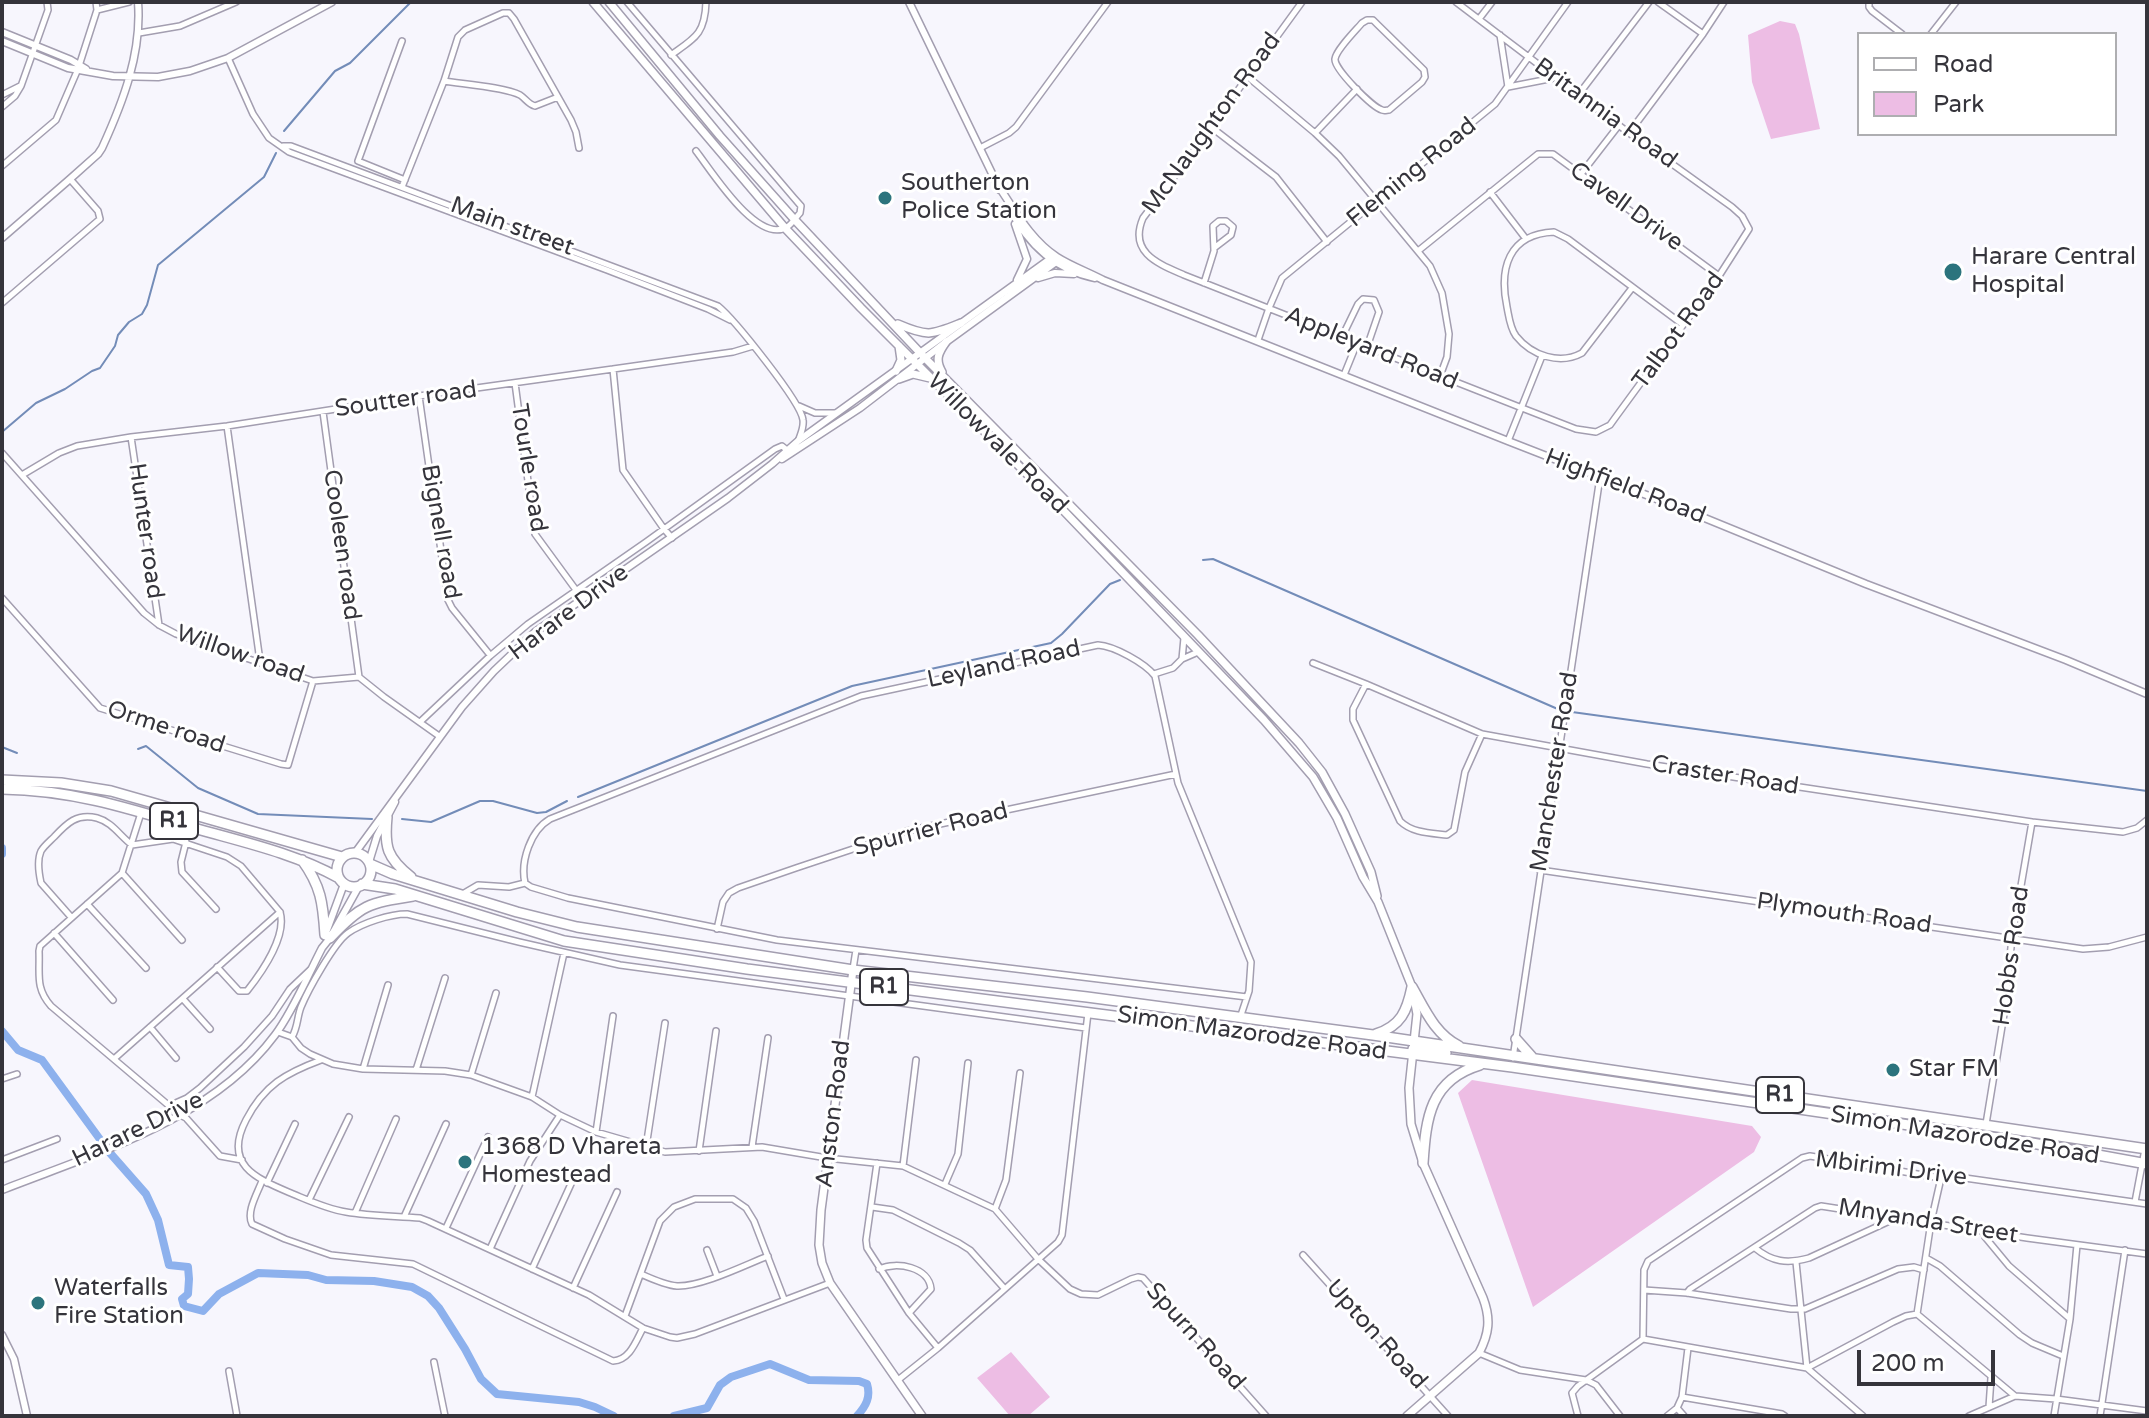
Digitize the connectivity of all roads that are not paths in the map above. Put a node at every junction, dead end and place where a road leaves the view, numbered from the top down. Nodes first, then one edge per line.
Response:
1 (47, 2) edge
2 (96, 2) edge
3 (129, 2) edge
4 (138, 2) edge
5 (236, 2) edge
6 (332, 2) edge
7 (593, 2) edge
8 (609, 2) edge
9 (627, 2) edge
10 (706, 2) edge
11 (909, 2) edge
12 (1108, 2) edge
13 (1302, 2) edge
14 (1456, 2) edge
15 (1492, 2) edge
16 (1568, 2) edge
17 (1649, 2) edge
18 (1658, 2) edge
19 (1724, 2) edge
20 (1869, 2) edge
21 (1956, 2) edge
22 (97, 10) junction
23 (1479, 19) junction
24 (2, 32) edge
25 (1899, 32) edge
26 (1933, 32) edge
27 (139, 33) junction
28 (1703, 34) junction
29 (1500, 35) junction
30 (2, 41) edge
31 (402, 41) dead end
32 (35, 46) junction
33 (33, 55) junction
34 (671, 55) junction
35 (1528, 57) junction
36 (228, 58) junction
37 (78, 67) junction
38 (129, 77) junction
39 (1248, 77) junction
40 (1555, 78) junction
41 (444, 81) junction
42 (21, 86) junction
43 (1508, 87) junction
44 (1357, 89) junction
45 (1579, 94) junction
46 (2, 95) edge
47 (558, 97) junction
48 (2, 107) edge
49 (1619, 125) junction
50 (1211, 127) junction
51 (1315, 133) junction
52 (1629, 133) junction
53 (579, 148) dead end
54 (980, 148) junction
55 (696, 151) dead end
56 (2, 166) edge
57 (1581, 174) junction
58 (70, 179) junction
59 (403, 186) junction
60 (999, 187) junction
61 (1490, 192) junction
62 (1377, 201) junction
63 (1012, 214) junction
64 (794, 219) junction
65 (785, 228) junction
66 (1749, 229) joint
67 (2, 238) edge
68 (1526, 239) junction
69 (1327, 242) junction
70 (1214, 248) junction
71 (1145, 251) joint
72 (1418, 251) junction
73 (1054, 259) junction
74 (1077, 274) junction
75 (1719, 276) junction
76 (1031, 280) junction
77 (1103, 280) junction
78 (1204, 283) junction
79 (1016, 284) junction
80 (1632, 288) junction
81 (2, 303) edge
82 (1269, 308) junction
83 (892, 322) junction
84 (961, 323) junction
85 (1682, 324) junction
86 (1342, 337) junction
87 (1258, 340) junction
88 (946, 342) junction
89 (1357, 343) junction
90 (898, 345) junction
91 (753, 346) junction
92 (1367, 347) junction
93 (923, 355) junction
94 (1542, 356) junction
95 (915, 361) junction
96 (613, 369) junction
97 (897, 375) junction
98 (1344, 375) junction
99 (1440, 376) junction
100 (944, 377) junction
101 (932, 378) junction
102 (515, 383) junction
103 (419, 396) junction
104 (798, 406) junction
105 (1522, 408) junction
106 (323, 412) junction
107 (838, 413) junction
108 (227, 426) junction
109 (1603, 429) joint
110 (131, 437) junction
111 (798, 441) junction
112 (1508, 441) junction
113 (787, 450) junction
114 (2, 453) edge
115 (772, 464) junction
116 (22, 475) junction
117 (1600, 477) junction
118 (664, 529) junction
119 (672, 538) junction
120 (576, 590) junction
121 (2, 598) edge
122 (159, 625) junction
123 (1185, 637) junction
124 (1198, 652) junction
125 (490, 656) junction
126 (1182, 659) junction
127 (260, 661) junction
128 (1313, 663) dead end
129 (1154, 674) junction
130 (359, 677) junction
131 (313, 681) junction
132 (1366, 684) junction
133 (2147, 694) edge
134 (420, 722) junction
135 (1482, 734) junction
136 (439, 736) junction
137 (1560, 749) junction
138 (1176, 774) junction
139 (2, 780) edge
140 (2, 789) edge
141 (398, 795) junction
142 (141, 812) junction
143 (387, 817) junction
144 (2147, 820) edge
145 (2032, 822) junction
146 (186, 842) junction
147 (132, 845) junction
148 (355, 853) junction
149 (342, 857) junction
150 (301, 859) junction
151 (369, 863) junction
152 (1540, 870) junction
153 (122, 873) junction
154 (341, 881) junction
155 (417, 881) junction
156 (525, 883) junction
157 (360, 885) junction
158 (461, 895) junction
159 (417, 896) junction
160 (1378, 902) junction
161 (87, 904) junction
162 (216, 909) dead end
163 (280, 912) junction
164 (71, 917) junction
165 (717, 929) junction
166 (54, 933) junction
167 (328, 936) junction
168 (2147, 937) edge
169 (2012, 938) junction
170 (182, 940) dead end
171 (856, 950) junction
172 (564, 953) junction
173 (217, 967) junction
174 (146, 968) dead end
175 (311, 969) junction
176 (853, 970) junction
177 (805, 977) junction
178 (445, 978) dead end
179 (852, 983) junction
180 (388, 985) dead end
181 (1412, 987) junction
182 (803, 990) junction
183 (496, 993) dead end
184 (849, 995) junction
185 (1247, 997) junction
186 (183, 999) junction
187 (113, 1000) dead end
188 (1088, 1012) junction
189 (613, 1016) dead end
190 (1240, 1019) junction
191 (665, 1023) dead end
192 (150, 1027) junction
193 (1086, 1028) junction
194 (210, 1029) dead end
195 (716, 1031) dead end
196 (278, 1032) junction
197 (1373, 1035) junction
198 (292, 1037) junction
199 (768, 1038) dead end
200 (1516, 1039) junction
201 (1413, 1049) junction
202 (1465, 1050) junction
203 (1514, 1056) junction
204 (115, 1058) junction
205 (176, 1058) dead end
206 (1533, 1059) junction
207 (321, 1060) junction
208 (916, 1060) dead end
209 (968, 1063) dead end
210 (1483, 1064) junction
211 (1512, 1067) junction
212 (363, 1069) junction
213 (416, 1070) junction
214 (1020, 1073) dead end
215 (1554, 1073) junction
216 (17, 1074) dead end
217 (471, 1075) junction
218 (2, 1079) edge
219 (532, 1097) junction
220 (169, 1106) junction
221 (180, 1115) junction
222 (560, 1115) junction
223 (349, 1117) dead end
224 (396, 1119) dead end
225 (295, 1124) dead end
226 (446, 1124) dead end
227 (1986, 1126) junction
228 (596, 1132) junction
229 (488, 1137) dead end
230 (1984, 1137) junction
231 (57, 1139) dead end
232 (2032, 1143) junction
233 (646, 1147) junction
234 (752, 1147) junction
235 (2146, 1149) edge
236 (699, 1151) junction
237 (827, 1158) junction
238 (2, 1160) edge
239 (242, 1160) junction
240 (877, 1163) junction
241 (1423, 1163) junction
242 (2145, 1164) edge
243 (903, 1166) junction
244 (576, 1173) dead end
245 (1941, 1178) junction
246 (264, 1182) junction
247 (945, 1184) junction
248 (2, 1190) edge
249 (617, 1192) dead end
250 (309, 1200) junction
251 (2135, 1202) junction
252 (2147, 1204) edge
253 (872, 1207) junction
254 (995, 1209) junction
255 (355, 1213) junction
256 (404, 1217) junction
257 (1899, 1217) junction
258 (1931, 1222) junction
259 (446, 1228) junction
260 (1984, 1231) junction
261 (2077, 1245) junction
262 (1755, 1248) junction
263 (490, 1249) junction
264 (707, 1250) dead end
265 (2125, 1250) junction
266 (2147, 1254) edge
267 (1303, 1255) dead end
268 (768, 1256) junction
269 (1926, 1258) junction
270 (1038, 1259) junction
271 (1796, 1262) junction
272 (532, 1269) junction
273 (879, 1269) junction
274 (1924, 1270) junction
275 (641, 1274) junction
276 (717, 1276) junction
277 (830, 1283) junction
278 (573, 1288) junction
279 (1004, 1288) junction
280 (1644, 1290) junction
281 (1687, 1293) junction
282 (784, 1299) junction
283 (1801, 1309) junction
284 (909, 1313) junction
285 (1917, 1314) junction
286 (625, 1316) junction
287 (2070, 1319) junction
288 (643, 1328) junction
289 (2, 1335) edge
290 (1643, 1339) junction
291 (1688, 1347) junction
292 (938, 1348) junction
293 (1479, 1353) junction
294 (2063, 1356) junction
295 (434, 1362) dead end
296 (1807, 1368) junction
297 (229, 1371) dead end
298 (1991, 1377) junction
299 (898, 1380) junction
300 (1586, 1380) junction
301 (1431, 1395) junction
302 (2015, 1396) junction
303 (1682, 1397) junction
304 (2056, 1399) junction
305 (2101, 1405) junction
306 (1989, 1407) junction
307 (1677, 1408) junction
308 (2147, 1411) edge
309 (27, 1416) edge
310 (237, 1416) edge
311 (445, 1416) edge
312 (922, 1416) edge
313 (1266, 1416) edge
314 (1407, 1416) edge
315 (1448, 1416) edge
316 (1578, 1416) edge
317 (1620, 1416) edge
318 (1667, 1416) edge
319 (1684, 1416) edge
320 (1785, 1416) edge
321 (1863, 1416) edge
322 (1969, 1416) edge
323 (2054, 1416) edge
324 (2100, 1416) edge

1 - 32 street
2 - 22 street
3 - 22 street
4 - 27 street
5 - 27 street
6 - 36 street
7 - 65 main road, Willowvale Road
8 - 64 main road, Willowvale Road
9 - 34 street
10 - 34 street
11 - 54 street
12 - 54 street
13 - 39 street, McNaughton Road
14 - 23 street, Britannia Road
15 - 23 street
16 - 35 street, Fleming Road
17 - 45 street
18 - 28 street
19 - 28 street
20 - 25 street
21 - 26 street
22 - 37 street
23 - 29 street, Britannia Road
24 - 32 street
27 - 38 street
28 - 52 street
29 - 35 street, Britannia Road
29 - 43 street
30 - 33 street
31 - 59 street
32 - 33 street
32 - 37 street
33 - 37 street
33 - 42 street
34 - 64 street
35 - 40 street, Britannia Road
35 - 43 street, Fleming Road
36 - 38 street
36 - 59 street, Main street
37 - 38 street
37 - 56 street
38 - 58 street
39 - 50 street, McNaughton Road
39 - 51 street
40 - 43 street
40 - 45 street, Britannia Road
41 - 47 street
41 - 47 street
41 - 59 street
42 - 46 street
42 - 48 street
43 - 62 street, Fleming Road
44 - 44 street
44 - 51 street
45 - 49 street, Britannia Road
47 - 53 street
49 - 52 street, Britannia Road
49 - 57 street
50 - 69 street
50 - 71 street, McNaughton Road
51 - 62 street
52 - 66 street, Britannia Road
54 - 60 street
55 - 65 street
57 - 61 street, Cavell Drive
57 - 75 street, Cavell Drive
58 - 67 street
58 - 81 street
59 - 91 street, Main street
60 - 63 street
60 - 73 street
61 - 68 street
61 - 72 street, Cavell Drive
62 - 69 street, Fleming Road
62 - 72 street
63 - 73 street
63 - 79 street
64 - 65 street
64 - 83 main road, Willowvale Road
65 - 90 main road, Willowvale Road
66 - 75 street, Talbot Road
68 - 80 street
68 - 94 street
69 - 82 street, Fleming Road
70 - 70 street
70 - 78 street
71 - 78 street, Appleyard Road
72 - 99 street
73 - 74 street, Highfield Road
73 - 76 street, Harare Drive
73 - 77 street, Highfield Road
73 - 79 street, Harare Drive
74 - 76 street
74 - 77 street, Highfield Road
75 - 85 street, Talbot Road
76 - 88 street, Harare Drive
77 - 87 street, Highfield Road
78 - 82 street, Appleyard Road
79 - 84 street, Harare Drive
80 - 85 street
80 - 94 street
82 - 86 street, Appleyard Road
82 - 87 street, Fleming Road
83 - 84 main road
83 - 93 main road, Willowvale Road
84 - 93 street, Harare Drive
85 - 109 street, Talbot Road
86 - 89 street, Appleyard Road
86 - 92 street
87 - 98 street, Highfield Road
88 - 93 street, Harare Drive
88 - 100 main road
89 - 92 street, Appleyard Road
89 - 98 street
90 - 95 main road, Willowvale Road
90 - 97 main road
91 - 96 street, Soutter road
91 - 104 street, Main street
92 - 99 street, Appleyard Road
93 - 95 street, Harare Drive
93 - 100 main road, Willowvale Road
94 - 105 street
95 - 97 street, Harare Drive
95 - 101 main road, Willowvale Road
96 - 102 street, Soutter road
96 - 118 street
97 - 101 main road
97 - 107 street, Harare Drive
97 - 115 street, Harare Drive
98 - 112 street, Highfield Road
99 - 105 street, Appleyard Road
100 - 160 main road, Willowvale Road
101 - 123 main road, Willowvale Road
102 - 103 street, Soutter road
102 - 120 street, Tourle road
103 - 106 street, Soutter road
103 - 125 street, Bignell road
104 - 107 street
104 - 111 street
105 - 109 street, Appleyard Road
105 - 112 street
106 - 108 street, Soutter road
106 - 130 street, Cooleen road
107 - 111 street, Harare Drive
108 - 110 street, Soutter road
108 - 127 street
110 - 116 street, Soutter road
110 - 122 street, Hunter road
111 - 113 street, Harare Drive
112 - 117 street, Highfield Road
113 - 115 street, Harare Drive
113 - 118 street
114 - 116 street, Willow road
115 - 119 street, Harare Drive
116 - 122 street, Willow road
117 - 133 street, Highfield Road
117 - 137 street, Manchester Road
118 - 119 street
118 - 120 street
119 - 136 street, Harare Drive
120 - 125 street
121 - 131 street, Orme road
122 - 127 street, Willow road
123 - 124 main road, Willowvale Road
123 - 126 street
124 - 126 street
124 - 160 main road, Willowvale Road
125 - 134 street
126 - 129 street
127 - 131 street, Willow road
128 - 132 street, Craster Road
129 - 138 street
129 - 156 street, Leyland Road
130 - 131 street, Willow road
130 - 134 street
132 - 135 street, Craster Road
132 - 135 street
134 - 136 street
135 - 137 street, Craster Road
136 - 141 street, Harare Drive
137 - 145 street, Craster Road
137 - 152 street, Manchester Road
138 - 165 street, Spurrier Road
138 - 185 street
139 - 149 highway, R1
140 - 142 highway, R1
141 - 143 street, Harare Drive
141 - 148 street, Harare Drive
142 - 147 street
142 - 150 highway, R1
143 - 151 street, Harare Drive
143 - 155 highway
144 - 145 street, Craster Road
145 - 169 street, Hobbs Road
146 - 147 street
146 - 162 street
146 - 163 street
147 - 153 street
147 - 164 street
148 - 149 highway
148 - 151 highway, Simon Mazorodze Road / R1
149 - 154 highway
150 - 154 highway, R1
150 - 167 highway
151 - 155 highway, Simon Mazorodze Road / R1
151 - 157 highway
152 - 169 street, Plymouth Road
152 - 200 street, Manchester Road
153 - 161 street
153 - 170 street
154 - 157 highway, Simon Mazorodze Road / R1
154 - 167 street
155 - 158 highway, Simon Mazorodze Road / R1
156 - 158 street
156 - 165 street
157 - 159 highway, Simon Mazorodze Road / R1
157 - 167 street
158 - 176 highway, Simon Mazorodze Road / R1
159 - 167 highway
159 - 177 highway, Simon Mazorodze Road / R1
160 - 181 main road, Willowvale Road
161 - 164 street
161 - 174 street
163 - 173 street
163 - 173 street
164 - 166 street
165 - 171 street
166 - 187 street
166 - 204 street
167 - 175 street, Harare Drive
168 - 169 street, Plymouth Road
169 - 227 street, Hobbs Road
171 - 176 street
171 - 185 street
172 - 182 street
172 - 198 street
172 - 219 street
173 - 186 street
175 - 196 street, Harare Drive
175 - 220 street
176 - 179 main road, Anston Road
176 - 190 highway, Simon Mazorodze Road / R1
177 - 179 highway, Simon Mazorodze Road / R1
177 - 182 street
178 - 213 street
179 - 184 main road, Anston Road
179 - 188 highway, Simon Mazorodze Road / R1
180 - 212 street
181 - 197 highway
181 - 201 main road, Willowvale Road
181 - 202 highway
182 - 184 street
183 - 217 street
184 - 193 street
184 - 237 main road, Anston Road
185 - 190 street
186 - 192 street
186 - 194 street
188 - 193 street
188 - 201 highway, Simon Mazorodze Road / R1
189 - 228 street
190 - 197 highway, Simon Mazorodze Road / R1
191 - 233 street
192 - 204 street
192 - 205 street
193 - 270 street
195 - 236 street
196 - 198 street
196 - 221 street, Harare Drive
197 - 201 highway, Simon Mazorodze Road / R1
198 - 207 street
199 - 234 street
200 - 203 street, Manchester Road
200 - 206 highway
201 - 202 highway, Simon Mazorodze Road / R1
201 - 210 highway, Simon Mazorodze Road / R1
201 - 241 main road, Willowvale Road
202 - 203 highway, Simon Mazorodze Road / R1
203 - 206 highway, Simon Mazorodze Road / R1
203 - 211 street, Manchester Road
203 - 215 highway
204 - 220 street
206 - 227 highway, Simon Mazorodze Road / R1
207 - 212 street
207 - 239 street
208 - 243 street
209 - 247 street
210 - 211 highway, Simon Mazorodze Road / R1
210 - 241 highway
211 - 215 highway, Simon Mazorodze Road / R1
212 - 213 street
213 - 217 street
214 - 254 street
215 - 230 highway, Simon Mazorodze Road / R1
216 - 218 street
217 - 219 street
219 - 222 street
220 - 221 street
221 - 239 street
221 - 248 street, Harare Drive
222 - 228 street
222 - 263 street
223 - 250 street
224 - 255 street
225 - 246 street
226 - 256 street
227 - 230 street, Hobbs Road
227 - 232 highway
227 - 235 highway, Simon Mazorodze Road / R1
228 - 233 street
229 - 259 street
230 - 232 highway, Simon Mazorodze Road / R1
231 - 238 street
232 - 242 highway, Simon Mazorodze Road / R1
233 - 236 street
234 - 236 street
234 - 237 street
235 - 242 street
237 - 240 street
237 - 277 main road, Anston Road
239 - 246 street
240 - 243 street
240 - 253 street
241 - 293 main road, Willowvale Road
242 - 251 street
243 - 247 street
244 - 272 street
245 - 251 street, Mbirimi Drive
245 - 258 street
245 - 280 street, Mbirimi Drive
246 - 250 street
246 - 288 street
247 - 254 street
249 - 278 street
250 - 255 street
251 - 252 street, Mbirimi Drive
253 - 273 street
253 - 279 street
254 - 270 street
255 - 256 street
256 - 259 street
257 - 258 street, Mnyanda Street
257 - 262 street, Mnyanda Street
257 - 271 street
258 - 260 street, Mnyanda Street
258 - 269 street
259 - 263 street
260 - 261 street, Mnyanda Street
260 - 287 street
261 - 265 street, Mnyanda Street
261 - 287 street
262 - 271 street
262 - 281 street, Mnyanda Street
263 - 272 street
264 - 276 street
265 - 266 street, Mnyanda Street
265 - 305 street
267 - 301 street, Upton Road
268 - 275 street
268 - 276 street
268 - 282 street
269 - 274 street
269 - 294 street
270 - 279 street
270 - 313 street, Spurn Road
271 - 283 street
272 - 278 street
273 - 284 street
273 - 284 street
274 - 283 street
274 - 285 street
275 - 276 street
275 - 286 street
277 - 282 street
277 - 299 main road, Anston Road
278 - 286 street
279 - 292 street
280 - 281 street
280 - 290 street, Mbirimi Drive
281 - 283 street
282 - 288 street
283 - 296 street
284 - 292 street
285 - 296 street
285 - 298 street
286 - 288 street
287 - 294 street
289 - 309 street
290 - 291 street
290 - 300 street
291 - 296 street
291 - 303 street
292 - 299 street
293 - 300 street
293 - 301 main road
294 - 304 street
295 - 311 street
296 - 321 street
297 - 310 street
298 - 302 street
298 - 306 street
299 - 312 main road, Anston Road
300 - 316 street
300 - 317 street
301 - 314 main road
301 - 315 street, Upton Road
302 - 304 street
302 - 306 street
303 - 307 street
303 - 320 street
304 - 305 street
304 - 323 street
305 - 308 street
305 - 324 street
306 - 322 street
307 - 318 street
307 - 319 street

